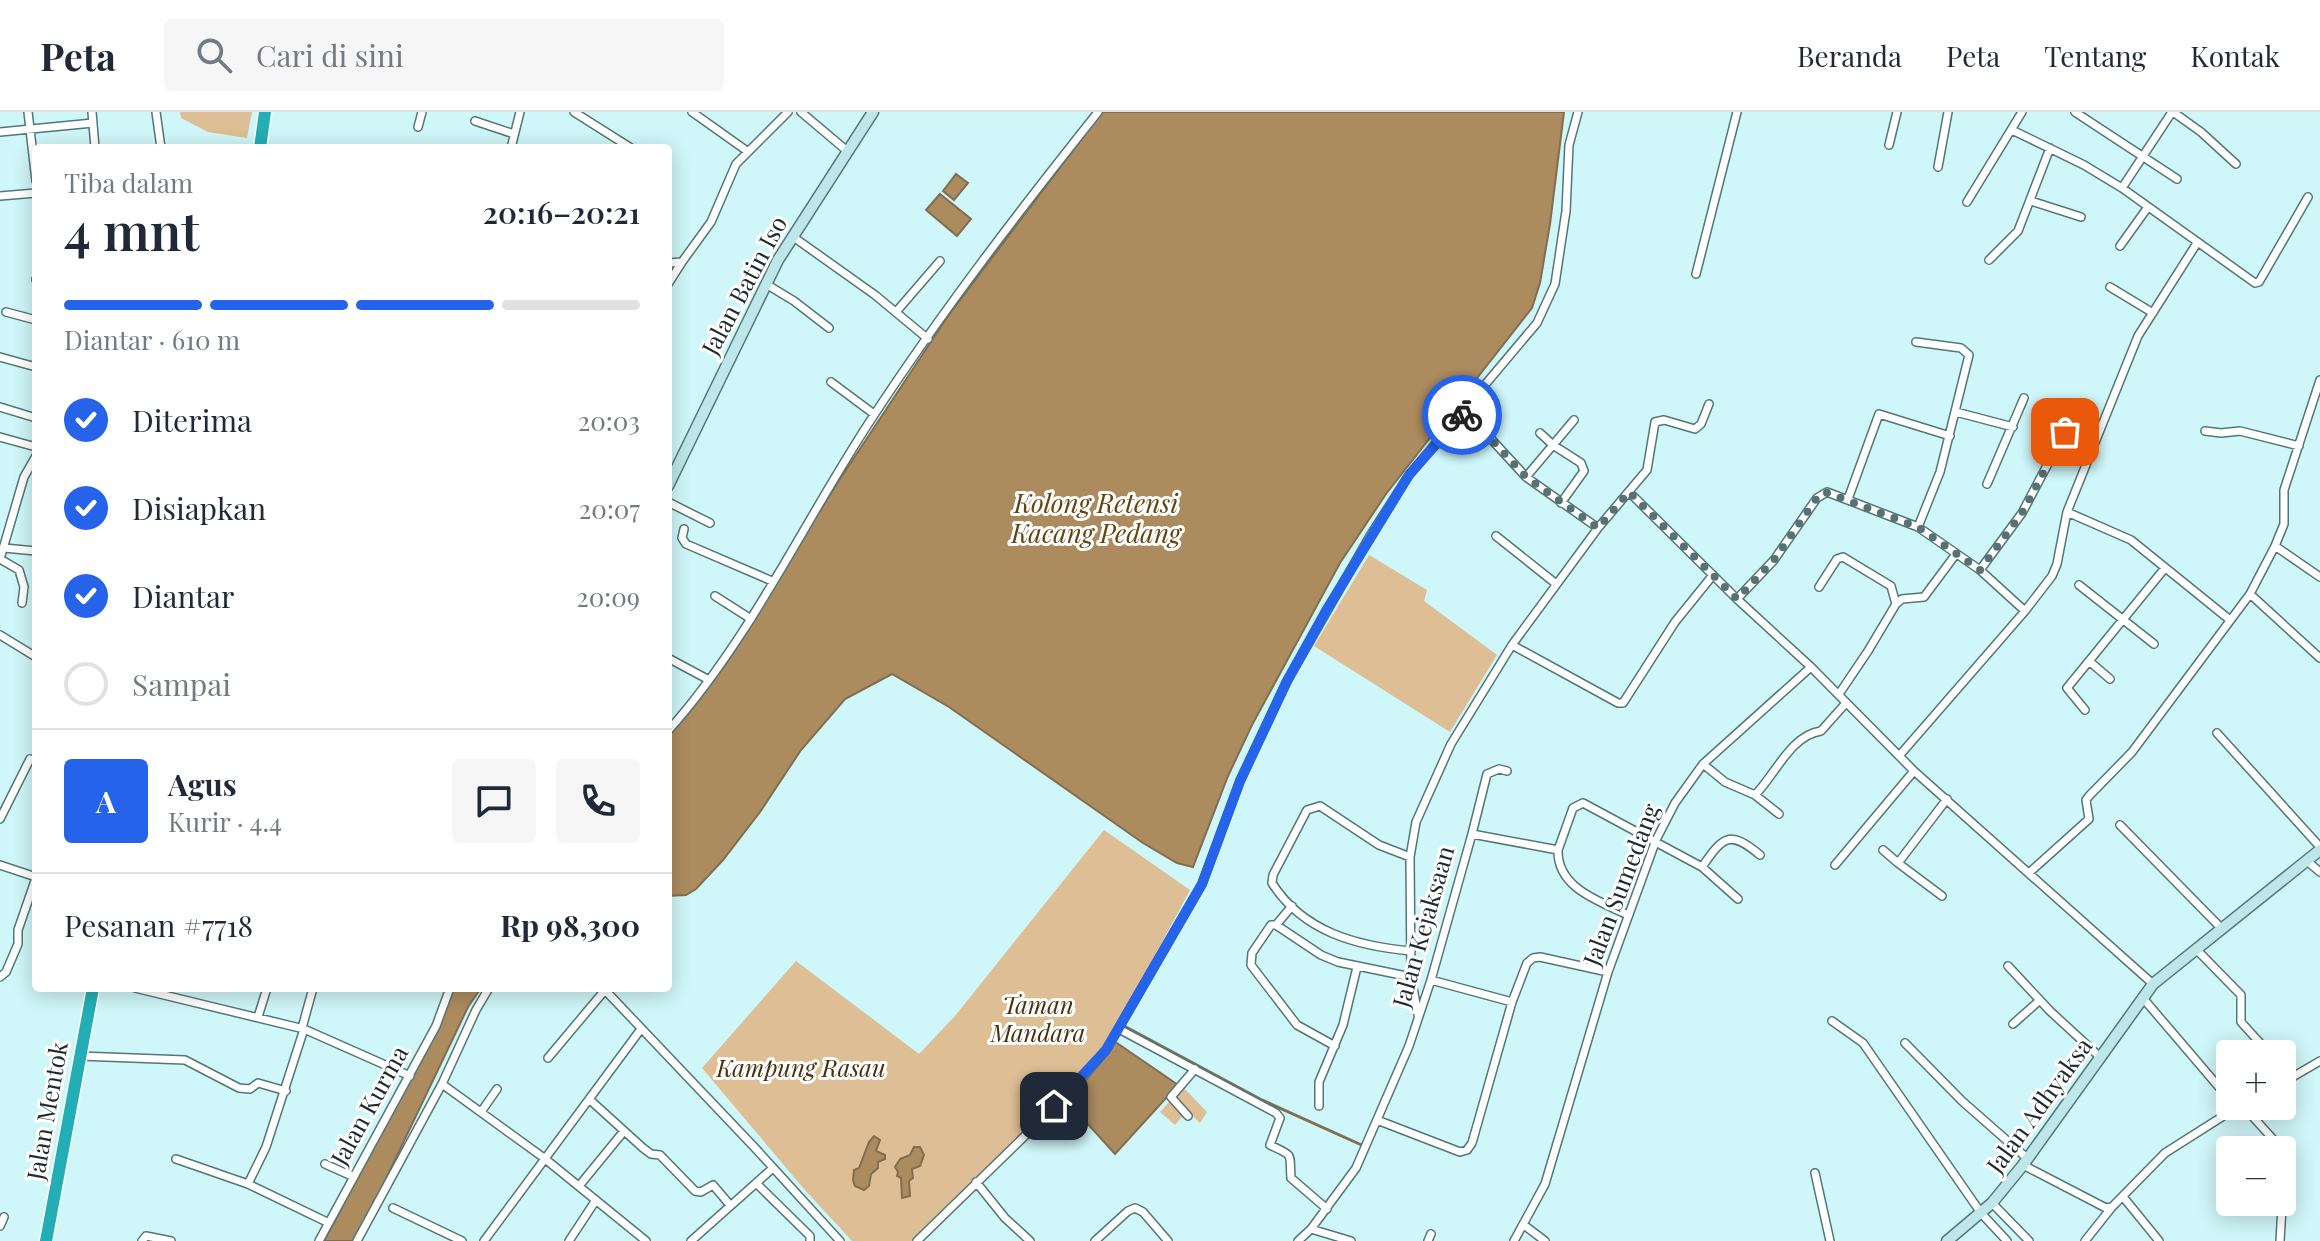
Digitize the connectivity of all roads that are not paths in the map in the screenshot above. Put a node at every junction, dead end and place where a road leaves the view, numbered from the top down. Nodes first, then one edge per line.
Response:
1 (28, 112) edge
2 (92, 112) edge
3 (156, 112) edge
4 (265, 112) edge
5 (422, 112) edge
6 (520, 112) edge
7 (574, 112) edge
8 (692, 112) edge
9 (788, 112) edge
10 (801, 112) edge
11 (873, 112) edge
12 (1098, 112) edge
13 (1578, 112) edge
14 (1737, 112) edge
15 (1897, 112) edge
16 (1948, 112) edge
17 (2022, 112) edge
18 (2075, 112) edge
19 (2173, 112) edge
20 (475, 121) dead end
21 (93, 123) junction
22 (418, 127) dead end
23 (31, 130) junction
24 (2012, 130) junction
25 (0, 132) edge
26 (514, 134) junction
27 (32, 144) edge
28 (95, 144) edge
29 (160, 144) edge
30 (261, 144) edge
31 (512, 144) edge
32 (625, 144) edge
33 (1889, 145) dead end
34 (2050, 148) junction
35 (846, 150) junction
36 (747, 151) junction
37 (2143, 156) junction
38 (2236, 164) dead end
39 (1938, 167) dead end
40 (2177, 179) dead end
41 (2122, 188) junction
42 (32, 193) edge
43 (0, 196) edge
44 (2308, 197) dead end
45 (2031, 201) junction
46 (1967, 202) dead end
47 (2148, 207) junction
48 (2081, 217) dead end
49 (792, 236) junction
50 (2197, 243) junction
51 (2120, 246) dead end
52 (1989, 260) dead end
53 (940, 261) dead end
54 (682, 262) junction
55 (672, 263) edge
56 (1696, 274) dead end
57 (672, 278) edge
58 (766, 284) junction
59 (2110, 287) dead end
60 (6, 312) dead end
61 (896, 312) junction
62 (2153, 313) junction
63 (32, 319) edge
64 (829, 328) dead end
65 (928, 339) junction
66 (1916, 342) dead end
67 (0, 357) edge
68 (32, 366) edge
69 (2320, 380) edge
70 (831, 382) dead end
71 (2024, 398) dead end
72 (1709, 404) dead end
73 (2079, 405) dead end
74 (0, 407) edge
75 (1956, 412) junction
76 (874, 414) junction
77 (1461, 414) junction
78 (32, 417) edge
79 (1574, 420) dead end
80 (2013, 427) junction
81 (2205, 431) dead end
82 (1540, 433) dead end
83 (1950, 436) junction
84 (0, 437) edge
85 (1553, 445) junction
86 (32, 446) edge
87 (2299, 446) junction
88 (673, 461) edge
89 (32, 463) edge
90 (1526, 477) junction
91 (1987, 484) dead end
92 (1629, 492) junction
93 (1848, 499) junction
94 (1561, 503) junction
95 (672, 504) edge
96 (2067, 512) junction
97 (710, 523) dead end
98 (1918, 527) junction
99 (1598, 528) junction
100 (684, 529) dead end
101 (1496, 536) dead end
102 (2275, 546) junction
103 (4, 548) junction
104 (32, 551) edge
105 (1956, 554) junction
106 (0, 559) edge
107 (2165, 568) junction
108 (1980, 570) junction
109 (1713, 575) junction
110 (2320, 577) edge
111 (772, 581) junction
112 (1555, 583) junction
113 (2079, 585) dead end
114 (1819, 587) dead end
115 (2250, 594) junction
116 (715, 596) dead end
117 (1737, 599) junction
118 (22, 603) dead end
119 (1896, 604) junction
120 (2025, 611) junction
121 (751, 619) junction
122 (2230, 620) junction
123 (2123, 621) junction
124 (0, 635) edge
125 (2154, 644) dead end
126 (1512, 645) junction
127 (32, 655) edge
128 (2320, 658) edge
129 (672, 660) edge
130 (2089, 661) junction
131 (1811, 667) junction
132 (2110, 679) dead end
133 (709, 680) junction
134 (1839, 694) junction
135 (1846, 703) junction
136 (2085, 710) dead end
137 (672, 726) edge
138 (2217, 733) dead end
139 (1899, 756) junction
140 (30, 759) dead end
141 (1703, 764) junction
142 (1507, 771) dead end
143 (1914, 771) junction
144 (1755, 795) junction
145 (1947, 799) junction
146 (1779, 814) dead end
147 (0, 819) edge
148 (2120, 825) dead end
149 (1472, 834) junction
150 (1656, 840) junction
151 (2320, 848) edge
152 (1558, 850) junction
153 (1883, 850) dead end
154 (1760, 855) dead end
155 (1410, 857) junction
156 (2307, 861) junction
157 (1898, 863) junction
158 (0, 865) edge
159 (1835, 865) dead end
160 (1702, 867) junction
161 (2030, 872) junction
162 (2320, 872) edge
163 (32, 877) edge
164 (32, 890) edge
165 (1942, 896) dead end
166 (1738, 899) dead end
167 (1292, 906) junction
168 (1628, 915) junction
169 (1276, 925) junction
170 (2222, 929) junction
171 (2197, 950) junction
172 (1411, 951) junction
173 (2008, 966) dead end
174 (1357, 967) junction
175 (1608, 972) junction
176 (0, 977) edge
177 (1411, 977) junction
178 (1431, 980) junction
179 (2153, 984) junction
180 (92, 992) edge
181 (152, 992) edge
182 (266, 992) edge
183 (312, 992) edge
184 (448, 992) edge
185 (487, 992) edge
186 (602, 992) edge
187 (607, 992) edge
188 (2142, 997) junction
189 (2040, 1000) junction
190 (1512, 1002) junction
191 (258, 1017) junction
192 (1419, 1018) junction
193 (1832, 1021) dead end
194 (2013, 1024) dead end
195 (303, 1029) junction
196 (641, 1029) junction
197 (1119, 1029) junction
198 (2257, 1040) edge
199 (1905, 1043) dead end
200 (1335, 1046) junction
201 (80, 1056) junction
202 (548, 1058) dead end
203 (2101, 1058) junction
204 (2320, 1061) edge
205 (1195, 1069) junction
206 (410, 1076) junction
207 (2296, 1076) edge
208 (442, 1084) junction
209 (2216, 1084) edge
210 (497, 1089) dead end
211 (286, 1091) junction
212 (589, 1099) junction
213 (1319, 1106) dead end
214 (481, 1112) junction
215 (1188, 1116) dead end
216 (1377, 1120) junction
217 (2216, 1120) edge
218 (2252, 1120) edge
219 (624, 1131) junction
220 (544, 1158) junction
221 (176, 1159) dead end
222 (2025, 1162) junction
223 (325, 1164) dead end
224 (773, 1168) junction
225 (1815, 1173) dead end
226 (354, 1177) junction
227 (976, 1182) junction
228 (756, 1183) junction
229 (248, 1184) junction
230 (579, 1186) junction
231 (2124, 1198) junction
232 (596, 1200) junction
233 (1992, 1203) junction
234 (730, 1205) junction
235 (2112, 1207) junction
236 (393, 1208) dead end
237 (1327, 1209) junction
238 (1981, 1213) junction
239 (4, 1217) dead end
240 (329, 1223) junction
241 (1524, 1225) junction
242 (0, 1226) edge
243 (1311, 1229) junction
244 (143, 1239) edge
245 (46, 1241) edge
246 (171, 1241) edge
247 (319, 1241) edge
248 (357, 1241) edge
249 (462, 1241) edge
250 (484, 1241) edge
251 (569, 1241) edge
252 (646, 1241) edge
253 (691, 1241) edge
254 (810, 1241) edge
255 (840, 1241) edge
256 (917, 1241) edge
257 (1030, 1241) edge
258 (1095, 1241) edge
259 (1168, 1241) edge
260 (1298, 1241) edge
261 (1351, 1241) edge
262 (1514, 1241) edge
263 (1545, 1241) edge
264 (1830, 1241) edge
265 (1947, 1241) edge
266 (2007, 1241) edge
267 (2029, 1241) edge
268 (2085, 1241) edge
269 (2159, 1241) edge
270 (2280, 1241) edge

1 - 23 street
2 - 21 street
3 - 29 street
4 - 30 highway
5 - 22 street
6 - 26 street
7 - 32 street
8 - 36 street
9 - 36 street
10 - 35 street
11 - 35 street, Jalan Batin Iso
12 - 65 street
13 - 77 street
14 - 56 street
15 - 33 street
16 - 39 street
17 - 24 street
18 - 37 street
19 - 37 street
19 - 38 street
20 - 26 street
21 - 23 street
21 - 28 street
23 - 25 street
23 - 27 street
24 - 34 street
24 - 46 street
26 - 31 street
34 - 41 street
34 - 45 street
35 - 49 street, Jalan Batin Iso
36 - 54 street
37 - 40 street
37 - 41 street
41 - 47 street
42 - 43 street
44 - 50 street
45 - 48 street
45 - 52 street
47 - 50 street
47 - 51 street
49 - 58 street, Jalan Batin Iso
49 - 61 street
50 - 62 street
53 - 61 street
54 - 55 street
54 - 57 street
58 - 64 street
58 - 88 street, Jalan Batin Iso
59 - 62 street
60 - 63 street
61 - 65 street
62 - 96 street
65 - 76 street
66 - 75 street
67 - 68 street
69 - 87 street
70 - 76 street
71 - 80 street
72 - 92 street
73 - 108 street
74 - 78 street
75 - 80 street
75 - 83 street
76 - 111 street
77 - 90 street
77 - 197 street
79 - 85 street
80 - 91 street
81 - 87 street
82 - 85 street
83 - 93 street
83 - 98 street
84 - 86 street
85 - 90 street
85 - 94 street
87 - 102 street
89 - 103 street
90 - 94 street
92 - 99 street
92 - 109 street
93 - 98 street
93 - 117 street
94 - 99 street
95 - 97 street
96 - 107 street
96 - 120 street
98 - 105 street
99 - 112 street
100 - 111 street
101 - 112 street
102 - 110 street
102 - 115 street
103 - 104 street
103 - 106 street
105 - 108 street
105 - 119 street
106 - 118 street
107 - 122 street
107 - 123 street
108 - 120 street
109 - 117 street
109 - 126 street
111 - 121 street
112 - 126 street
113 - 123 street
114 - 119 street
115 - 122 street
115 - 128 street
116 - 121 street
117 - 131 street
119 - 134 street
120 - 139 street
121 - 133 street
122 - 161 street
123 - 125 street
123 - 130 street
124 - 127 street
126 - 155 street
129 - 133 street
130 - 132 street
130 - 136 street
131 - 134 street
131 - 141 street, Jalan Sumedang
133 - 137 street
134 - 135 street
135 - 139 street
135 - 144 street
138 - 151 street
139 - 143 street
140 - 147 street
141 - 144 street
141 - 150 street, Jalan Sumedang
142 - 149 street
143 - 145 street
143 - 159 street
144 - 146 street
145 - 157 street
145 - 161 street
148 - 170 street
149 - 152 street, Jalan Kejaksaan
149 - 178 street, Jalan Kejaksaan
150 - 152 street
150 - 160 street
150 - 168 street, Jalan Sumedang
151 - 156 street, Jalan Adhyaksa
152 - 168 street
153 - 157 street
154 - 160 street
155 - 167 street
155 - 172 street
156 - 162 street
156 - 170 street, Jalan Adhyaksa
157 - 165 street
158 - 163 street
160 - 166 street
161 - 179 street
164 - 176 street
167 - 169 street
167 - 172 street
168 - 175 street, Jalan Sumedang
169 - 174 street
169 - 200 street
170 - 171 street, Jalan Adhyaksa
171 - 179 street, Jalan Adhyaksa
171 - 198 street
172 - 177 street
173 - 189 street
174 - 177 street
174 - 200 street
175 - 190 street
175 - 241 street, Jalan Sumedang
177 - 192 street
178 - 190 street
178 - 192 street, Jalan Kejaksaan
179 - 188 street, Jalan Adhyaksa
180 - 201 highway, Jalan Mentok
181 - 191 street
182 - 191 street
183 - 195 street
184 - 206 street, Jalan Kurma
185 - 208 street
186 - 202 street
187 - 196 street
188 - 203 street, Jalan Adhyaksa
188 - 209 street
189 - 194 street
189 - 203 street
190 - 216 street
191 - 195 street
192 - 216 street, Jalan Kejaksaan
193 - 238 street
195 - 206 street
195 - 211 street
196 - 212 street
196 - 224 street
197 - 205 street
197 - 227 street
199 - 222 street
200 - 213 street
201 - 211 street
201 - 245 highway, Jalan Mentok
203 - 222 street, Jalan Adhyaksa
204 - 207 street
205 - 215 street
205 - 237 street
206 - 226 street, Jalan Kurma
208 - 214 street
208 - 248 street
210 - 214 street
211 - 229 street
212 - 219 street
212 - 220 street
214 - 220 street
216 - 237 street, Jalan Kejaksaan
217 - 231 street
218 - 270 street
219 - 230 street
219 - 234 street
220 - 230 street
220 - 250 street
221 - 229 street
222 - 233 street, Jalan Adhyaksa
222 - 235 street
223 - 226 street
224 - 228 street
224 - 255 street
225 - 264 street
226 - 240 street, Jalan Kurma
227 - 256 street
227 - 257 street
228 - 234 street
228 - 254 street
229 - 240 street
230 - 232 street
231 - 235 street
231 - 269 street
232 - 251 street
232 - 252 street
233 - 238 street, Jalan Adhyaksa
233 - 267 street
234 - 253 street
235 - 268 street
236 - 249 street
237 - 243 street, Jalan Kejaksaan
238 - 265 street, Jalan Adhyaksa
238 - 266 street
239 - 242 street
240 - 247 street, Jalan Kurma
241 - 262 street, Jalan Sumedang
241 - 263 street
243 - 260 street
243 - 261 street
244 - 246 street
258 - 259 street

